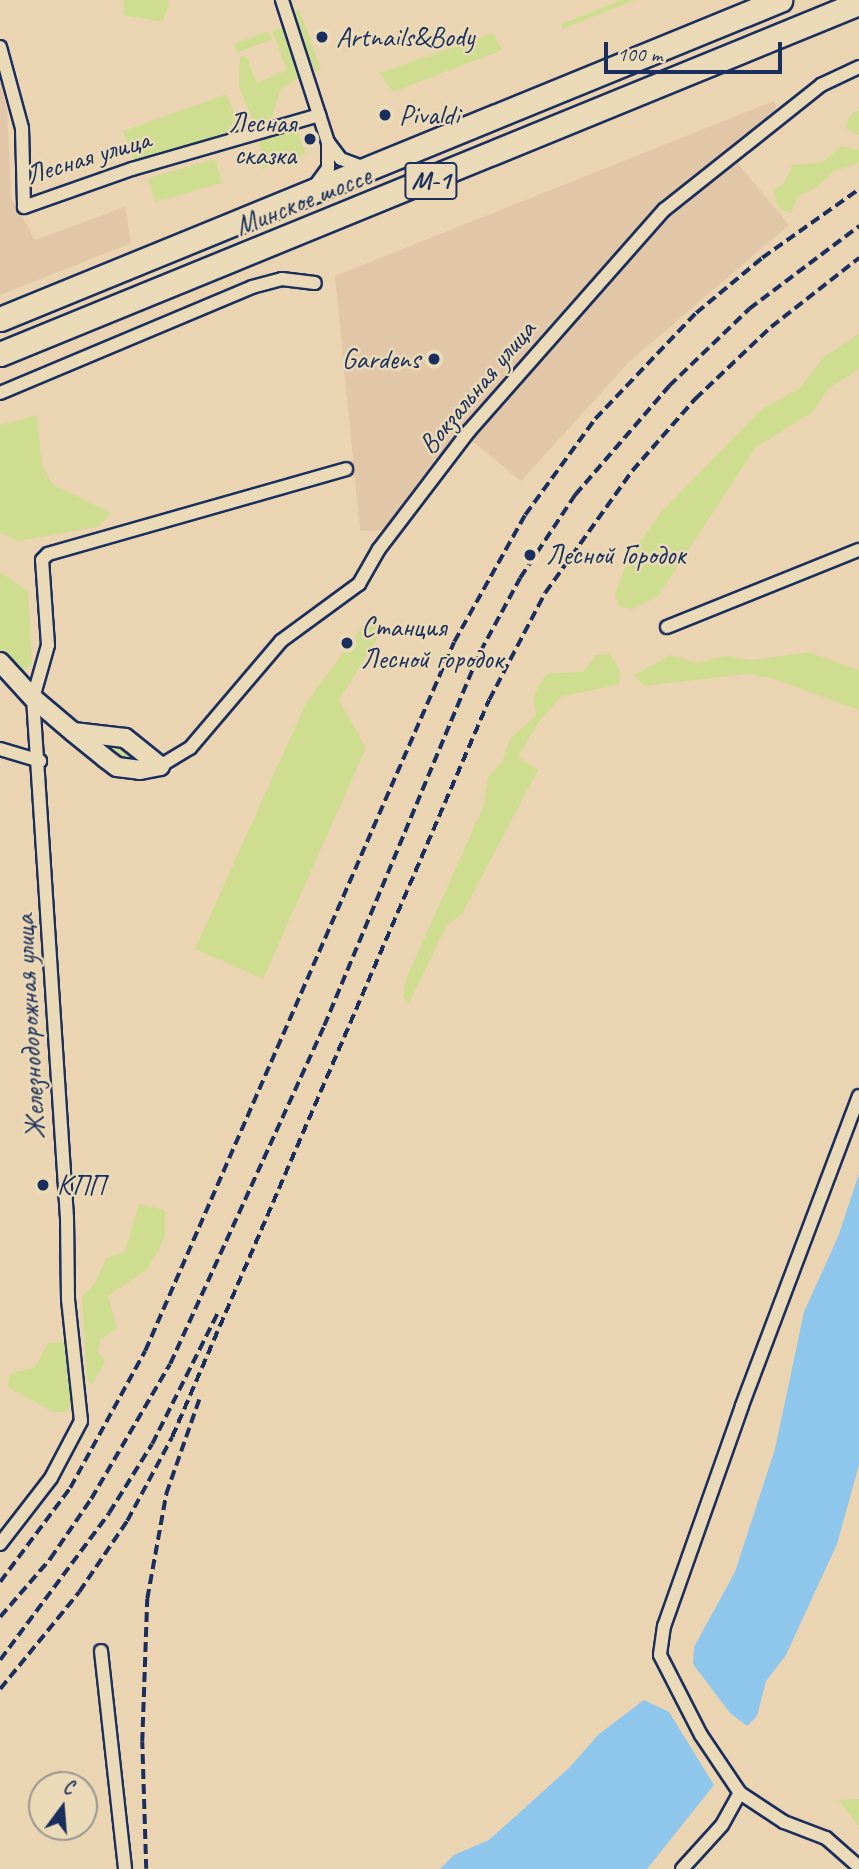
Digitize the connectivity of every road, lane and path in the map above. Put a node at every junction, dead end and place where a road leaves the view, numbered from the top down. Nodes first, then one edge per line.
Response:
1 (282, 0) edge
2 (780, 0) edge
3 (859, 3) edge
4 (0, 47) edge
5 (859, 68) edge
6 (319, 115) junction
7 (328, 142) junction
8 (365, 168) junction
9 (312, 189) junction
10 (315, 283) dead end
11 (0, 319) edge
12 (0, 354) edge
13 (0, 393) edge
14 (346, 469) dead end
15 (859, 550) edge
16 (667, 627) dead end
17 (0, 662) edge
18 (33, 698) junction
19 (73, 732) junction
20 (0, 749) edge
21 (40, 761) junction
22 (160, 766) junction
23 (859, 1096) edge
24 (0, 1544) edge
25 (101, 1651) dead end
26 (740, 1793) junction
27 (859, 1867) edge
28 (125, 1869) edge
29 (682, 1869) edge

1 - 6 street
2 - 8 highway, Минское шоссе / М-1
3 - 12 highway, Минское шоссе / М-1
4 - 6 street, Лесная улица
5 - 22 street, Вокзальная улица
6 - 7 street
7 - 8 street
7 - 9 street
8 - 9 highway, Минское шоссе / М-1
9 - 11 highway, Минское шоссе / М-1
10 - 13 street
14 - 18 street
15 - 16 street
17 - 18 street
18 - 19 street
18 - 21 street, Железнодорожная улица
19 - 22 street
19 - 22 street
20 - 21 street
21 - 24 street, Железнодорожная улица
23 - 26 street
25 - 28 street
26 - 27 street
26 - 29 street

